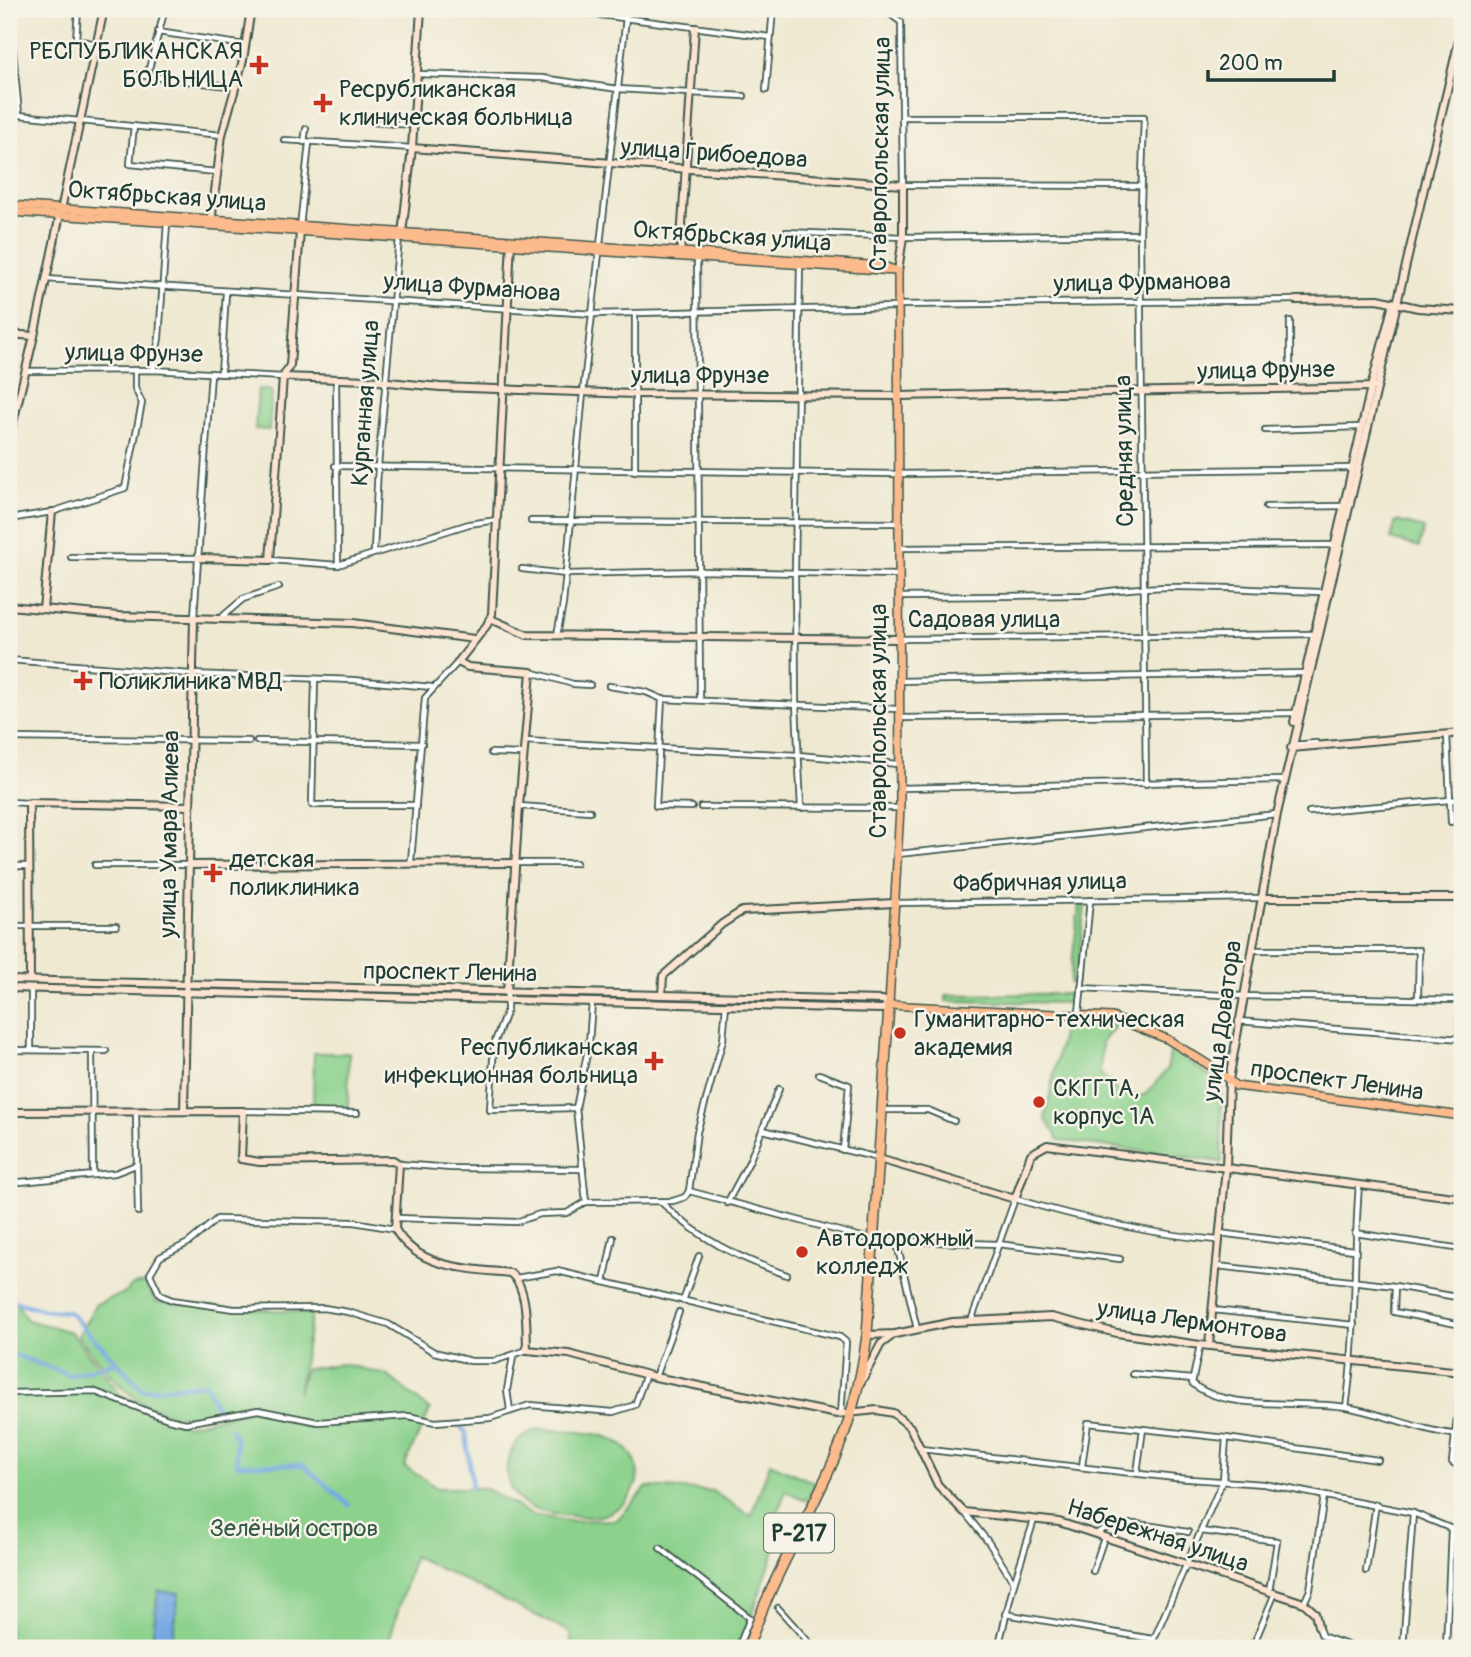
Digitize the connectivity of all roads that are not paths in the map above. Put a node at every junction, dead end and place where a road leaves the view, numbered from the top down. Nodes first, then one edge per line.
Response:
1 (9, 9) edge
2 (79, 9) edge
3 (104, 9) edge
4 (165, 9) edge
5 (251, 9) edge
6 (421, 9) edge
7 (554, 9) edge
8 (627, 9) edge
9 (773, 9) edge
10 (883, 9) edge
11 (626, 20) junction
12 (1462, 27) edge
13 (695, 28) junction
14 (158, 32) junction
15 (770, 37) junction
16 (97, 44) junction
17 (245, 46) junction
18 (417, 74) junction
19 (137, 75) dead end
20 (147, 76) junction
21 (236, 87) junction
22 (618, 89) junction
23 (766, 90) dead end
24 (690, 93) junction
25 (744, 96) dead end
26 (9, 114) edge
27 (19, 114) junction
28 (903, 117) junction
29 (80, 121) junction
30 (371, 122) dead end
31 (134, 125) junction
32 (414, 125) junction
33 (306, 129) dead end
34 (222, 135) junction
35 (284, 140) dead end
36 (307, 142) junction
37 (412, 148) junction
38 (611, 164) junction
39 (687, 170) junction
40 (218, 172) junction
41 (903, 185) junction
42 (1141, 186) junction
43 (9, 205) edge
44 (9, 212) edge
45 (61, 212) junction
46 (211, 221) junction
47 (167, 222) junction
48 (300, 228) junction
49 (786, 232) dead end
50 (1140, 234) junction
51 (401, 235) junction
52 (903, 237) junction
53 (511, 243) junction
54 (601, 249) junction
55 (681, 254) junction
56 (697, 259) junction
57 (800, 263) junction
58 (898, 271) junction
59 (46, 279) junction
60 (163, 288) junction
61 (226, 292) junction
62 (295, 296) junction
63 (1141, 300) junction
64 (1296, 300) joint
65 (392, 302) junction
66 (1393, 303) junction
67 (896, 306) junction
68 (508, 309) junction
69 (798, 309) junction
70 (698, 311) junction
71 (635, 313) junction
72 (1462, 313) edge
73 (594, 314) junction
74 (1290, 321) dead end
75 (9, 334) edge
76 (34, 336) junction
77 (153, 370) junction
78 (25, 371) junction
79 (135, 371) junction
80 (211, 373) junction
81 (221, 374) junction
82 (283, 377) junction
83 (336, 378) junction
84 (387, 382) junction
85 (1373, 387) junction
86 (1290, 389) junction
87 (505, 390) junction
88 (1143, 391) junction
89 (583, 393) junction
90 (634, 394) junction
91 (696, 394) junction
92 (797, 395) junction
93 (897, 396) junction
94 (1362, 427) junction
95 (1265, 430) dead end
96 (9, 439) edge
97 (335, 466) junction
98 (378, 466) junction
99 (1352, 468) junction
100 (502, 469) junction
101 (577, 470) junction
102 (635, 471) junction
103 (1144, 471) junction
104 (698, 472) junction
105 (797, 472) junction
106 (897, 474) junction
107 (1344, 506) junction
108 (1266, 507) dead end
109 (52, 512) junction
110 (9, 519) edge
111 (498, 520) junction
112 (530, 521) dead end
113 (572, 521) junction
114 (699, 522) junction
115 (797, 522) junction
116 (897, 523) junction
117 (1335, 545) junction
118 (1144, 546) junction
119 (897, 548) junction
120 (374, 551) junction
121 (71, 557) dead end
122 (198, 558) junction
123 (270, 559) junction
124 (338, 565) junction
125 (522, 569) dead end
126 (699, 571) junction
127 (795, 572) junction
128 (566, 574) junction
129 (897, 575) junction
130 (279, 587) dead end
131 (1145, 589) junction
132 (1324, 592) junction
133 (897, 597) junction
134 (9, 606) edge
135 (43, 609) junction
136 (194, 617) junction
137 (222, 617) junction
138 (491, 620) junction
139 (1314, 634) junction
140 (557, 635) junction
141 (1144, 636) junction
142 (699, 637) junction
143 (796, 638) junction
144 (474, 639) junction
145 (897, 639) junction
146 (9, 660) edge
147 (458, 662) junction
148 (531, 672) junction
149 (1305, 673) junction
150 (191, 674) junction
151 (1144, 677) junction
152 (315, 678) junction
153 (898, 681) junction
154 (590, 685) dead end
155 (608, 686) dead end
156 (432, 687) junction
157 (662, 698) junction
158 (701, 698) junction
159 (796, 704) junction
160 (898, 709) junction
161 (1296, 713) junction
162 (1146, 716) junction
163 (898, 718) junction
164 (1462, 733) edge
165 (1447, 735) junction
166 (9, 738) edge
167 (191, 741) junction
168 (250, 741) dead end
169 (257, 741) dead end
170 (524, 741) junction
171 (313, 743) junction
172 (1317, 743) dead end
173 (422, 744) junction
174 (1291, 746) junction
175 (658, 747) junction
176 (491, 752) dead end
177 (523, 754) junction
178 (798, 755) junction
179 (898, 764) junction
180 (1284, 780) junction
181 (1146, 784) junction
182 (899, 788) junction
183 (1462, 799) edge
184 (1450, 800) junction
185 (9, 802) edge
186 (29, 803) junction
187 (190, 806) junction
188 (416, 806) junction
189 (519, 806) junction
190 (692, 807) dead end
191 (701, 807) dead end
192 (802, 808) junction
193 (900, 808) junction
194 (590, 811) dead end
195 (1309, 812) dead end
196 (1277, 814) junction
197 (1451, 822) dead end
198 (898, 854) junction
199 (411, 861) junction
200 (515, 863) junction
201 (576, 863) dead end
202 (95, 865) dead end
203 (189, 865) junction
204 (1462, 865) edge
205 (9, 866) edge
206 (29, 866) junction
207 (1261, 898) junction
208 (1460, 898) junction
209 (1090, 901) junction
210 (895, 903) junction
211 (9, 926) edge
212 (29, 926) junction
213 (116, 926) dead end
214 (1251, 950) junction
215 (9, 980) edge
216 (30, 981) junction
217 (185, 984) junction
218 (9, 988) edge
219 (1081, 988) junction
220 (31, 989) junction
221 (185, 993) junction
222 (507, 995) junction
223 (662, 995) junction
224 (1243, 996) junction
225 (1418, 999) junction
226 (1461, 1000) edge
227 (593, 1001) junction
228 (726, 1003) junction
229 (889, 1005) junction
230 (1079, 1013) junction
231 (1238, 1021) junction
232 (1460, 1039) edge
233 (9, 1050) edge
234 (31, 1050) junction
235 (92, 1051) junction
236 (106, 1051) dead end
237 (819, 1074) dead end
238 (1228, 1080) junction
239 (779, 1089) dead end
240 (576, 1108) junction
241 (882, 1110) junction
242 (184, 1111) junction
243 (243, 1111) junction
244 (9, 1112) edge
245 (93, 1113) junction
246 (136, 1113) junction
247 (357, 1113) dead end
248 (1462, 1116) edge
249 (954, 1121) dead end
250 (763, 1129) junction
251 (843, 1150) junction
252 (879, 1159) junction
253 (400, 1164) junction
254 (136, 1165) junction
255 (1226, 1167) junction
256 (583, 1169) junction
257 (93, 1175) junction
258 (9, 1183) edge
259 (1359, 1185) junction
260 (689, 1191) junction
261 (1462, 1198) edge
262 (1014, 1199) junction
263 (661, 1201) junction
264 (586, 1202) junction
265 (727, 1203) junction
266 (138, 1212) dead end
267 (397, 1218) junction
268 (395, 1229) junction
269 (1355, 1233) junction
270 (1217, 1236) junction
271 (613, 1238) dead end
272 (873, 1240) junction
273 (896, 1240) junction
274 (998, 1244) junction
275 (1462, 1249) edge
276 (1354, 1250) junction
277 (699, 1256) dead end
278 (1120, 1259) dead end
279 (1215, 1266) junction
280 (788, 1275) dead end
281 (516, 1278) junction
282 (1356, 1281) junction
283 (604, 1282) junction
284 (1395, 1286) junction
285 (1462, 1298) edge
286 (683, 1301) junction
287 (1212, 1310) junction
288 (679, 1312) dead end
289 (971, 1321) junction
290 (1354, 1325) junction
291 (1462, 1325) edge
292 (916, 1329) junction
293 (895, 1334) junction
294 (867, 1335) junction
295 (1200, 1345) junction
296 (1209, 1345) junction
297 (527, 1350) junction
298 (513, 1357) junction
299 (1353, 1360) junction
300 (1462, 1372) edge
301 (646, 1374) junction
302 (1133, 1374) dead end
303 (655, 1377) junction
304 (1193, 1379) junction
305 (859, 1385) junction
306 (9, 1393) edge
307 (1346, 1407) junction
308 (510, 1410) junction
309 (848, 1416) junction
310 (1143, 1429) junction
311 (1455, 1434) junction
312 (1462, 1435) edge
313 (1226, 1438) junction
314 (921, 1449) junction
315 (1378, 1460) dead end
316 (1082, 1466) junction
317 (1462, 1468) edge
318 (1137, 1473) junction
319 (1223, 1480) junction
320 (1324, 1496) junction
321 (1376, 1504) junction
322 (964, 1513) junction
323 (1413, 1513) junction
324 (1035, 1519) junction
325 (1451, 1529) junction
326 (1201, 1531) junction
327 (1188, 1532) dead end
328 (1462, 1533) edge
329 (1096, 1535) junction
330 (1104, 1538) junction
331 (660, 1548) dead end
332 (1187, 1566) junction
333 (1093, 1571) dead end
334 (1366, 1571) dead end
335 (1014, 1583) junction
336 (1272, 1592) junction
337 (1304, 1602) junction
338 (778, 1608) dead end
339 (1005, 1614) junction
340 (754, 1619) junction
341 (1318, 1626) joint
342 (1153, 1639) junction
343 (1462, 1643) edge
344 (738, 1648) edge
345 (750, 1648) edge
346 (814, 1648) edge
347 (998, 1648) edge
348 (1150, 1648) edge
349 (1244, 1648) edge
350 (1356, 1648) edge
351 (1403, 1648) edge
352 (1446, 1648) edge

1 - 27 street
2 - 16 street
3 - 16 street
4 - 14 street
5 - 17 street
6 - 18 street, Курганная улица
7 - 11 street
8 - 11 street
9 - 15 street
10 - 28 street, Ставропольская улица
11 - 13 street
11 - 22 street
12 - 66 street, улица Доватора
13 - 15 street
13 - 24 street
14 - 17 street
14 - 20 street
15 - 23 street
16 - 29 street
17 - 21 street
18 - 22 street
18 - 32 street, Курганная улица
19 - 20 street
20 - 21 street
21 - 34 street
22 - 24 street
22 - 38 street
24 - 25 street
24 - 39 street
26 - 27 street
27 - 29 street
28 - 41 street, Ставропольская улица
28 - 42 street, Средняя улица
29 - 31 street
29 - 45 street
30 - 32 street
31 - 34 street
31 - 40 street
32 - 37 street, Курганная улица
33 - 36 street
34 - 40 street
35 - 36 street, улица Грибоедова
36 - 37 street, улица Грибоедова
36 - 48 street
37 - 38 street, улица Грибоедова
37 - 51 street, Курганная улица
38 - 39 street, улица Грибоедова
38 - 54 street
39 - 41 street, улица Грибоедова
39 - 55 street
40 - 46 street
41 - 42 street, улица Грибоедова
41 - 52 street, Ставропольская улица
42 - 50 street, Средняя улица
43 - 45 main road, Октябрьская улица
44 - 45 main road, Октябрьская улица
45 - 46 main road, Октябрьская улица
45 - 47 main road, Октябрьская улица
45 - 59 street
46 - 47 main road, Октябрьская улица
46 - 48 main road, Октябрьская улица
47 - 60 street
48 - 51 main road, Октябрьская улица
48 - 62 street
49 - 52 street
50 - 52 street
50 - 63 street, Средняя улица
51 - 53 main road, Октябрьская улица
51 - 65 street, Курганная улица
52 - 58 street, Ставропольская улица
53 - 54 main road, Октябрьская улица
53 - 68 street
54 - 55 main road, Октябрьская улица
54 - 73 street
55 - 56 main road, Октябрьская улица
55 - 57 main road, Октябрьская улица
56 - 57 main road, Октябрьская улица
56 - 70 street
57 - 58 main road, Октябрьская улица
57 - 69 street
58 - 67 main road, Ставропольская улица
59 - 60 street, улица Фурманова
59 - 76 street
60 - 61 street, улица Фурманова
60 - 77 street
61 - 62 street, улица Фурманова
61 - 81 street
62 - 65 street, улица Фурманова
62 - 82 street
63 - 64 street, улица Фурманова
63 - 67 street, улица Фурманова
63 - 88 street, Средняя улица
64 - 66 street, улица Фурманова
65 - 68 street, улица Фурманова
65 - 84 street, Курганная улица
66 - 72 street
66 - 85 street, улица Доватора
67 - 69 street, улица Фурманова
67 - 93 main road, Ставропольская улица
68 - 73 street, улица Фурманова
68 - 87 street
69 - 70 street, улица Фурманова
69 - 92 street
70 - 71 street, улица Фурманова
70 - 91 street
71 - 73 street, улица Фурманова
71 - 90 street
73 - 89 street
74 - 86 street
75 - 76 street
76 - 78 street
77 - 79 street, улица Фрунзе
77 - 80 street, улица Фрунзе
78 - 79 street, улица Фрунзе
78 - 96 street
79 - 109 street
80 - 81 street, улица Фрунзе
80 - 122 street, улица Умара Алиева
81 - 82 street, улица Фрунзе
82 - 83 street, улица Фрунзе
82 - 123 street
83 - 84 street, улица Фрунзе
83 - 97 street
84 - 87 street, улица Фрунзе
84 - 98 street, Курганная улица
85 - 86 street, улица Фрунзе
85 - 94 street, улица Доватора
85 - 174 street, улица Доватора
86 - 88 street, улица Фрунзе
87 - 89 street, улица Фрунзе
87 - 100 street
88 - 93 street, улица Фрунзе
88 - 103 street, Средняя улица
89 - 90 street, улица Фрунзе
89 - 101 street
90 - 91 street, улица Фрунзе
90 - 102 street
91 - 92 street, улица Фрунзе
91 - 104 street
92 - 93 street, улица Фрунзе
92 - 105 street
93 - 106 main road, Ставропольская улица
94 - 95 street
94 - 99 street, улица Доватора
97 - 98 street
97 - 124 street
98 - 100 street
98 - 120 street, Курганная улица
99 - 103 street
99 - 107 street, улица Доватора
100 - 101 street
100 - 111 street
101 - 102 street
101 - 113 street
102 - 104 street
103 - 106 street
103 - 118 street, Средняя улица
104 - 105 street
104 - 114 street
105 - 106 street
105 - 115 street
106 - 116 main road, Ставропольская улица
107 - 108 street
107 - 117 street, улица Доватора
109 - 110 street
109 - 135 street
111 - 120 street
111 - 138 street
112 - 113 street
113 - 114 street
113 - 128 street
114 - 115 street
114 - 126 street
115 - 116 street
115 - 127 street
116 - 119 main road, Ставропольская улица
117 - 118 street
117 - 132 street, улица Доватора
118 - 119 street
118 - 131 street, Средняя улица
119 - 129 main road, Ставропольская улица
120 - 124 street
121 - 122 street
122 - 123 street
122 - 136 street, улица Умара Алиева
123 - 124 street
125 - 128 street
126 - 127 street
126 - 128 street
126 - 142 street
127 - 129 street
127 - 143 street
128 - 140 street
129 - 133 main road, Ставропольская улица
130 - 137 street
131 - 132 street
131 - 133 street
131 - 141 street, Средняя улица
132 - 139 street, улица Доватора
133 - 145 main road, Ставропольская улица
134 - 135 street
135 - 136 street
136 - 137 street
136 - 150 street, улица Умара Алиева
137 - 144 street
138 - 140 street, Садовая улица
138 - 144 street
139 - 141 street, Садовая улица
139 - 149 street, улица Доватора
140 - 142 street, Садовая улица
141 - 145 street, Садовая улица
141 - 151 street, Средняя улица
142 - 143 street, Садовая улица
142 - 158 street
143 - 145 street, Садовая улица
143 - 159 street
144 - 147 street
145 - 153 main road, Ставропольская улица
146 - 150 street
147 - 148 street
147 - 156 street
148 - 154 street
148 - 170 street
149 - 151 street
149 - 161 street, улица Доватора
150 - 152 street
150 - 167 street, улица Умара Алиева
151 - 153 street
151 - 162 street, Средняя улица
152 - 156 street
152 - 171 street
153 - 160 main road, Ставропольская улица
155 - 157 street
156 - 173 street
157 - 158 street
157 - 175 street
158 - 159 street
159 - 160 street
159 - 178 street
160 - 163 main road, Ставропольская улица
161 - 162 street
161 - 174 street, улица Доватора
162 - 163 street
162 - 181 street, Средняя улица
163 - 179 main road, Ставропольская улица
164 - 165 street
165 - 174 street
165 - 184 street
166 - 167 street
167 - 168 street
167 - 187 street, улица Умара Алиева
169 - 171 street
170 - 175 street
170 - 177 street
171 - 173 street
171 - 188 street
172 - 174 street
173 - 188 street
174 - 180 street, улица Доватора
175 - 178 street
175 - 190 street
176 - 177 street
177 - 189 street
178 - 179 street
178 - 192 street
179 - 182 main road, Ставропольская улица
180 - 181 street
180 - 196 street, улица Доватора
181 - 182 street
182 - 193 main road, Ставропольская улица
183 - 184 street
184 - 195 street
184 - 197 street
185 - 186 street
186 - 187 street
186 - 206 street
187 - 203 street, улица Умара Алиева
188 - 199 street
189 - 194 street
189 - 200 street
191 - 192 street
192 - 193 street
193 - 198 main road, Ставропольская улица
196 - 198 street
196 - 207 street, улица Доватора
198 - 210 main road, Ставропольская улица
199 - 200 street
199 - 203 street
200 - 201 street
200 - 222 street
202 - 203 street
203 - 217 street, улица Умара Алиева
204 - 208 street
205 - 206 street
206 - 212 street
207 - 208 street, Фабричная улица
207 - 209 street, Фабричная улица
207 - 214 street, улица Доватора
208 - 226 street
209 - 210 street, Фабричная улица
209 - 219 street
210 - 223 street, Фабричная улица
210 - 229 main road, Ставропольская улица
211 - 212 street
212 - 213 street
212 - 216 street
214 - 224 street, улица Доватора
214 - 225 street
215 - 216 street, проспект Ленина
216 - 217 street, проспект Ленина
217 - 221 street, улица Умара Алиева
217 - 222 street, проспект Ленина
218 - 220 street, проспект Ленина
219 - 224 street
219 - 230 street
220 - 221 street, проспект Ленина
220 - 234 street
221 - 222 street, проспект Ленина
221 - 242 street, улица Умара Алиева
222 - 223 street, проспект Ленина
222 - 227 street, проспект Ленина
222 - 240 street
223 - 229 street, проспект Ленина
224 - 225 street
224 - 231 street, улица Доватора
225 - 226 street
226 - 232 street
227 - 228 street, проспект Ленина
227 - 240 street
228 - 229 street, проспект Ленина
228 - 260 street
229 - 230 main road, проспект Ленина
229 - 241 highway, Ставропольская улица
230 - 238 main road, проспект Ленина
231 - 232 street
231 - 238 street, улица Доватора
233 - 234 street
234 - 235 street
235 - 236 street
235 - 245 street
237 - 251 street
238 - 248 main road, проспект Ленина
238 - 255 street, улица Доватора
239 - 250 street
240 - 256 street
241 - 249 street
241 - 252 highway, Ставропольская улица
242 - 243 street
242 - 246 street
243 - 247 street
243 - 253 street
244 - 245 street
245 - 246 street
245 - 257 street
246 - 254 street
250 - 251 street
250 - 265 street
251 - 252 street
252 - 262 street
252 - 272 highway, Ставропольская улица
253 - 256 street
253 - 267 street
254 - 257 street
254 - 266 street
255 - 259 street
255 - 262 street
255 - 270 street, улица Доватора
256 - 264 street
257 - 258 street
259 - 261 street
259 - 269 street
260 - 263 street
260 - 265 street
262 - 270 street
262 - 274 street
263 - 264 street
263 - 280 street
264 - 267 street
265 - 272 street
267 - 268 street
268 - 281 street
268 - 298 street
269 - 275 street
269 - 276 street
270 - 276 street
270 - 279 street, улица Доватора
271 - 283 street
272 - 273 street
272 - 294 highway, Ставропольская улица
273 - 274 street
273 - 292 street
274 - 278 street
274 - 289 street
276 - 282 street
277 - 286 street
279 - 282 street
279 - 287 street, улица Доватора
281 - 283 street
281 - 297 street
282 - 284 street
282 - 290 street
283 - 286 street
284 - 285 street
284 - 291 street
286 - 309 street
287 - 290 street
287 - 296 street, улица Доватора
288 - 303 street
289 - 292 street, улица Лермонтова
289 - 295 street, улица Лермонтова
290 - 299 street
292 - 293 street, улица Лермонтова
293 - 294 street, улица Лермонтова
293 - 305 street
294 - 305 highway, Ставропольская улица
295 - 296 street, улица Лермонтова
295 - 304 street
296 - 299 street, улица Лермонтова
297 - 298 street
297 - 301 street
298 - 308 street
299 - 300 street, улица Лермонтова
299 - 307 street
300 - 311 street
301 - 303 street
301 - 308 street
302 - 304 street
303 - 309 street
304 - 307 street
305 - 309 highway, Ставропольская улица
306 - 308 street
307 - 311 street
309 - 314 street
309 - 340 highway, Р-217
309 - 345 highway, Р-217
310 - 313 street
310 - 316 street
310 - 318 street
311 - 312 street
311 - 317 street
313 - 315 street
313 - 319 street
314 - 316 street
314 - 322 street
316 - 318 street
318 - 319 street
319 - 320 street
319 - 326 street
320 - 321 street
320 - 337 street
321 - 323 street
321 - 334 street
322 - 324 street, Набережная улица
322 - 335 street
323 - 325 street
323 - 351 street
324 - 329 street, Набережная улица
324 - 335 street
325 - 328 street
325 - 352 street
326 - 332 street
326 - 336 street
327 - 329 street
329 - 330 street, Набережная улица
330 - 332 street, Набережная улица
330 - 333 street
331 - 340 street
332 - 336 street, Набережная улица
332 - 342 street
335 - 339 street
336 - 337 street, Набережная улица
336 - 349 street
337 - 341 street
338 - 346 street
339 - 342 street
339 - 347 street
340 - 344 street
340 - 345 highway, Р-217
341 - 350 street
342 - 348 street
343 - 352 street

